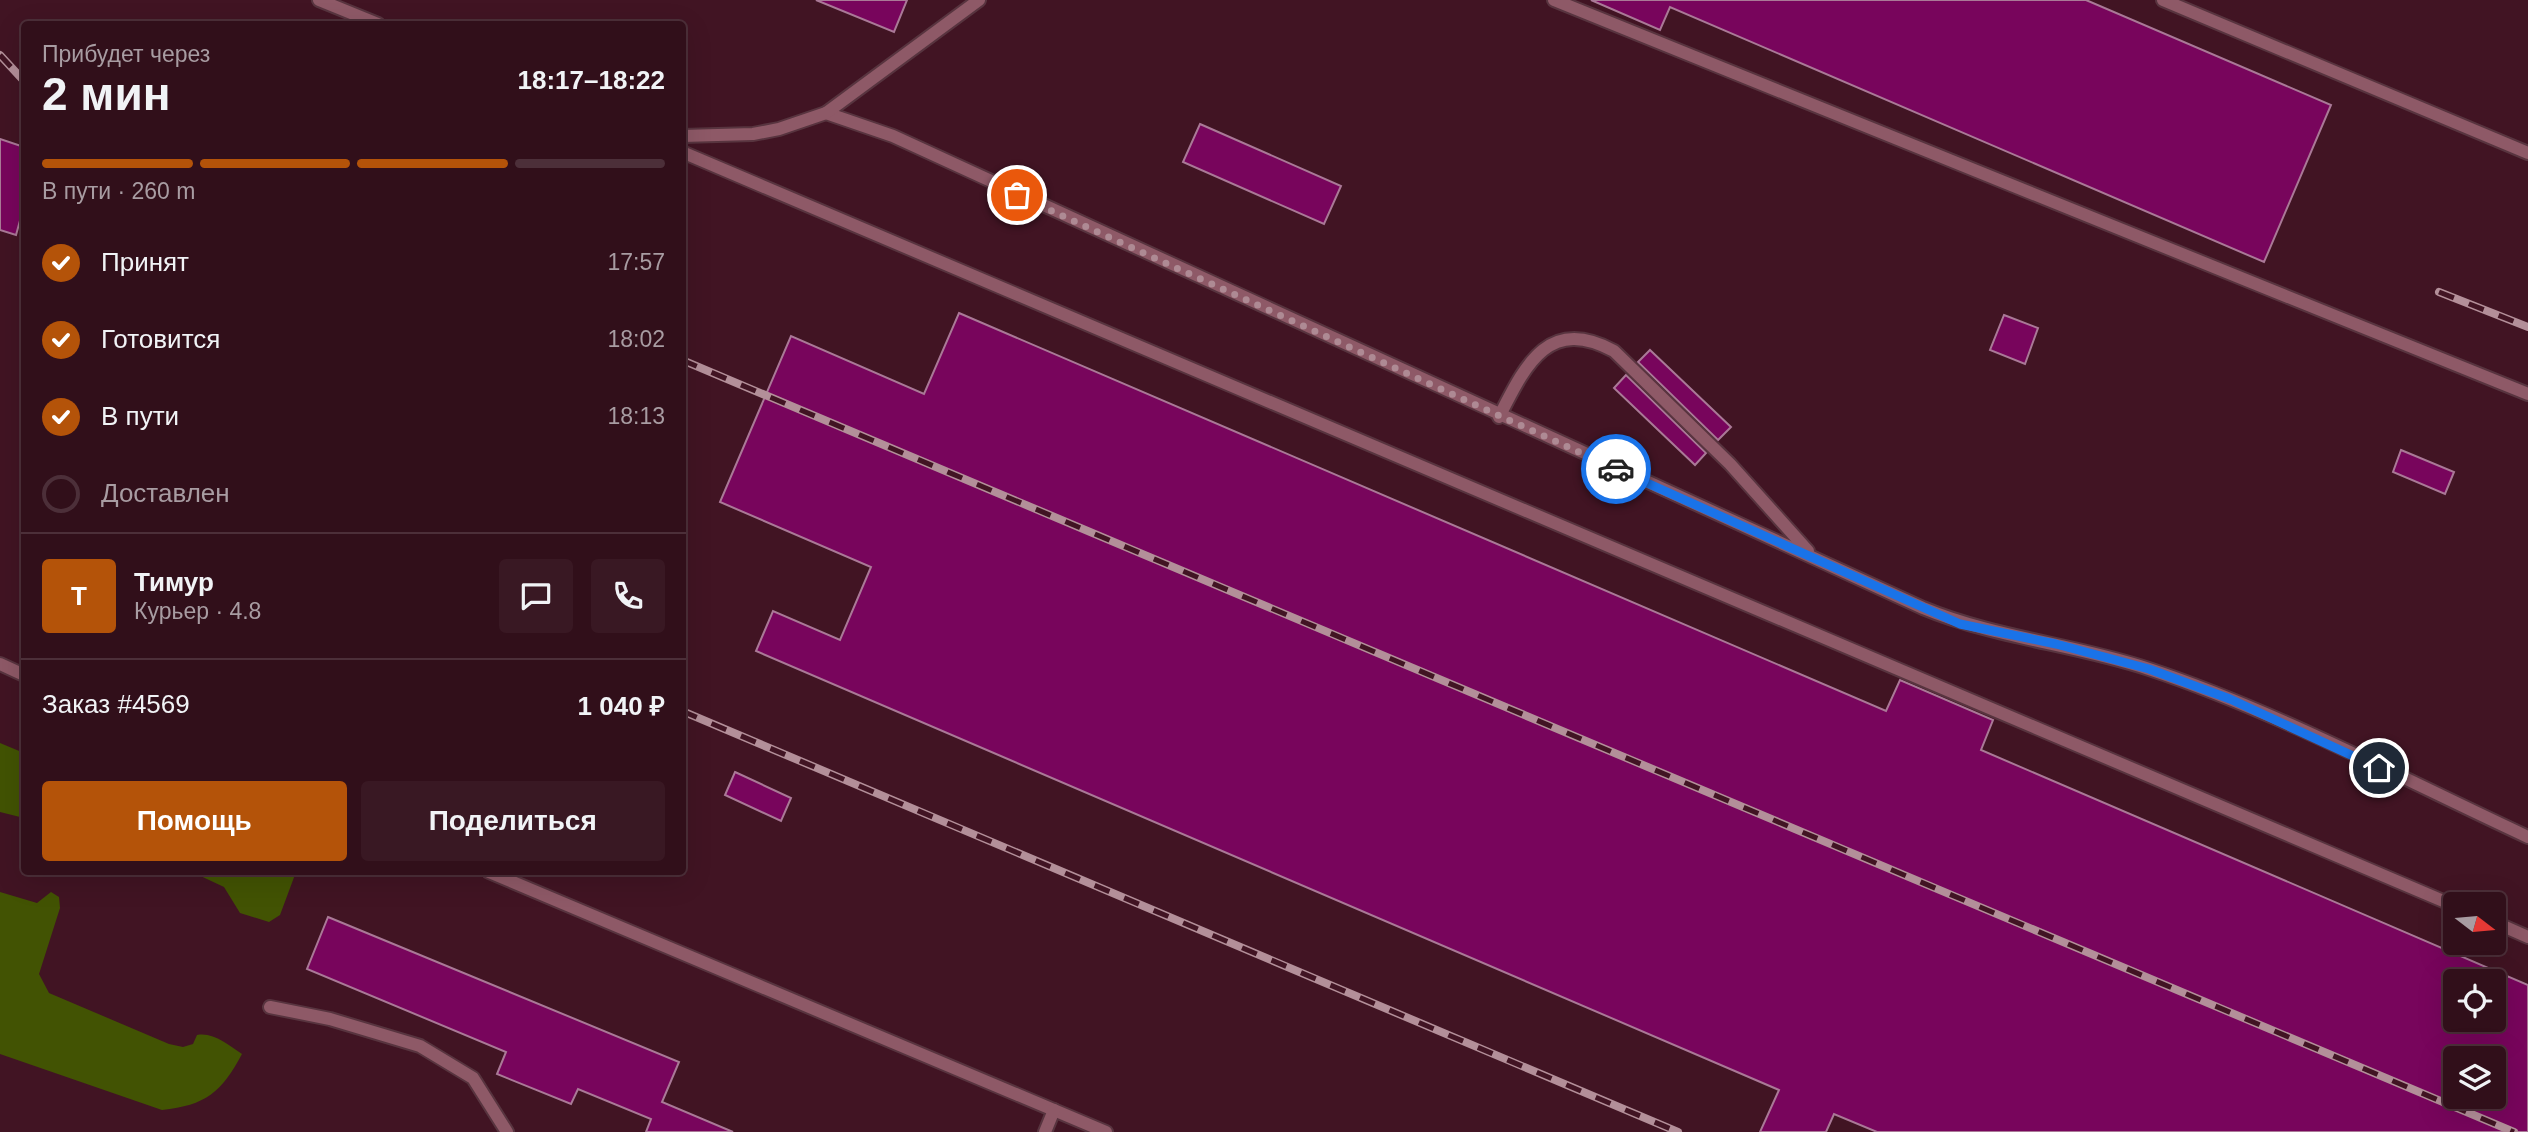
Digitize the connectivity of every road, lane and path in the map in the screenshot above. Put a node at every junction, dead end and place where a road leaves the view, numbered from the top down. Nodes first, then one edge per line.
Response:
1 (319, 0) edge
2 (979, 0) edge
3 (2163, 0) edge
4 (1560, 1) edge
5 (371, 21) edge
6 (826, 113) junction
7 (686, 136) edge
8 (2528, 153) edge
9 (686, 154) edge
10 (2528, 394) edge
11 (1499, 417) junction
12 (1813, 557) junction
13 (0, 664) edge
14 (21, 674) edge
15 (2528, 837) edge
16 (496, 875) edge
17 (2443, 901) edge
18 (2506, 927) edge
19 (2528, 937) edge
20 (270, 1007) dead end
21 (1054, 1110) junction
22 (508, 1132) edge
23 (1045, 1132) edge
24 (1106, 1132) edge

1 - 5 lane
2 - 6 lane
3 - 8 lane
4 - 10 lane
6 - 7 lane
6 - 11 lane
9 - 17 lane
11 - 12 lane
11 - 12 lane
12 - 15 lane
13 - 14 lane
16 - 21 lane
18 - 19 lane
20 - 22 lane
21 - 23 lane
21 - 24 lane

